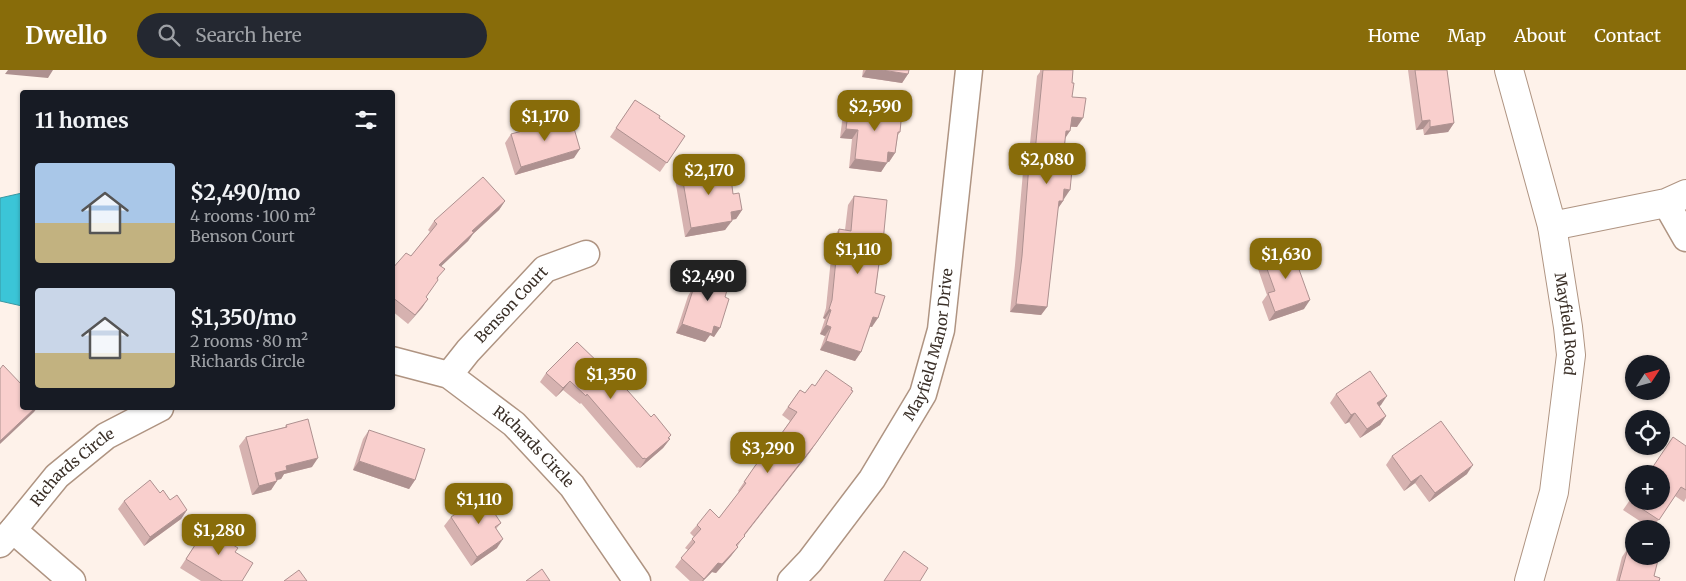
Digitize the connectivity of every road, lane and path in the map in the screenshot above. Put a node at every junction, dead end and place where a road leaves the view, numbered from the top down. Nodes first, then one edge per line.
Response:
1 (969, 70) edge
2 (1509, 70) edge
3 (1676, 198) edge
4 (1552, 226) junction
5 (1686, 238) edge
6 (586, 254) dead end
7 (395, 361) edge
8 (449, 375) junction
9 (156, 410) edge
10 (7, 537) edge
11 (72, 581) edge
12 (636, 581) edge
13 (791, 581) edge
14 (1529, 581) edge

1 - 13 street, Mayfield Manor Drive
2 - 4 street, Mayfield Road
3 - 4 street
3 - 5 street
4 - 14 street, Mayfield Road
6 - 8 street, Benson Court
7 - 8 street, Richards Circle
8 - 12 street, Richards Circle
9 - 10 street, Richards Circle
10 - 11 street

